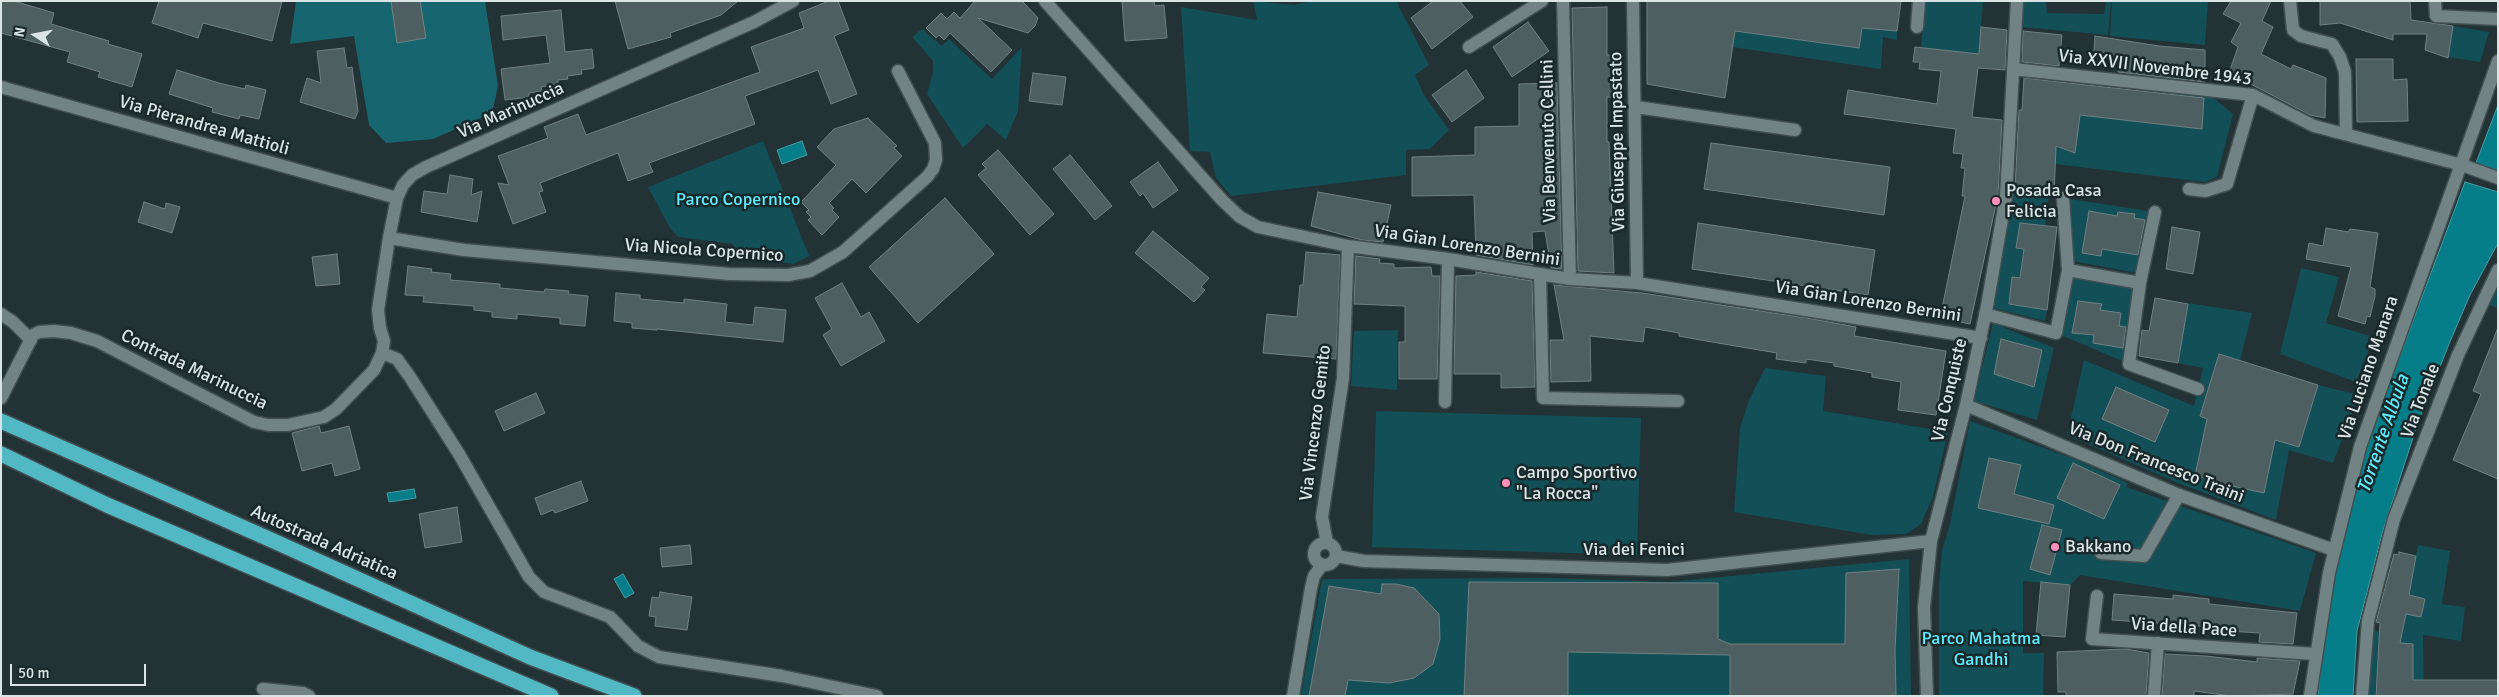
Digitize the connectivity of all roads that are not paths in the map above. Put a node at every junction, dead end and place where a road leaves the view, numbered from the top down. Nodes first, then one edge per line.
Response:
1 (793, 1) edge
2 (1045, 1) edge
3 (1542, 1) edge
4 (1563, 1) edge
5 (1633, 1) edge
6 (1919, 1) edge
7 (2017, 1) edge
8 (2290, 1) edge
9 (2435, 1) edge
10 (779, 6) edge
11 (2498, 19) edge
12 (1917, 27) dead end
13 (1469, 47) dead end
14 (2498, 61) edge
15 (2013, 69) junction
16 (898, 71) dead end
17 (1, 87) edge
18 (2253, 95) junction
19 (1636, 107) junction
20 (1795, 130) dead end
21 (2346, 134) junction
22 (2462, 165) junction
23 (2498, 178) edge
24 (2190, 189) dead end
25 (397, 198) junction
26 (2063, 198) dead end
27 (2155, 212) dead end
28 (389, 238) junction
29 (1348, 246) junction
30 (1448, 259) junction
31 (2068, 270) junction
32 (2498, 270) edge
33 (1540, 275) junction
34 (1570, 280) junction
35 (1637, 282) junction
36 (2140, 283) junction
37 (1, 314) edge
38 (1985, 314) junction
39 (1981, 338) junction
40 (31, 340) junction
41 (382, 354) junction
42 (2198, 389) dead end
43 (1, 398) edge
44 (1678, 401) dead end
45 (1445, 402) dead end
46 (1966, 405) junction
47 (1, 421) edge
48 (1, 454) edge
49 (2179, 495) junction
50 (1931, 541) junction
51 (1327, 543) junction
52 (2334, 550) junction
53 (2101, 554) dead end
54 (1336, 556) junction
55 (1322, 565) junction
56 (2097, 596) dead end
57 (2158, 643) junction
58 (2315, 654) junction
59 (263, 689) dead end
60 (309, 696) edge
61 (551, 696) edge
62 (634, 696) edge
63 (877, 696) edge
64 (1293, 696) edge
65 (1927, 696) edge
66 (2154, 696) edge
67 (2310, 696) edge
68 (2362, 696) edge

1 - 10 street, Via Marinuccia
2 - 29 street, Via Gian Lorenzo Bernini
3 - 13 street
4 - 34 street, Via Benvenuto Cellini
5 - 19 street, Via Giuseppe Impastato
6 - 12 street
7 - 15 street, Via Conquiste
8 - 21 street
9 - 11 street
10 - 25 street, Via Marinuccia
14 - 22 street, Via Luciano Manara
15 - 18 street, Via XXVII Novembre 1943
15 - 38 street, Via Conquiste
16 - 28 street, Via Nicola Copernico
17 - 25 street, Via Pierandrea Mattioli
18 - 21 street, Via XXVII Novembre 1943
18 - 24 street
19 - 20 street
19 - 35 street, Via Giuseppe Impastato
21 - 22 street, Via XXVII Novembre 1943
22 - 23 street, Via XXVII Novembre 1943
22 - 52 street, Via Luciano Manara
25 - 28 street, Via Marinuccia
26 - 31 street
27 - 36 street
28 - 41 street, Via Marinuccia
29 - 30 street, Via Gian Lorenzo Bernini
29 - 51 street, Via Vincenzo Gemito
30 - 33 street, Via Gian Lorenzo Bernini
30 - 45 street
31 - 36 street
31 - 38 street
32 - 68 street, Via Tonale
33 - 34 street, Via Gian Lorenzo Bernini
33 - 44 street
34 - 35 street, Via Gian Lorenzo Bernini
35 - 39 street, Via Gian Lorenzo Bernini
36 - 42 street
37 - 40 street
38 - 39 street, Via Conquiste
39 - 46 street, Via Conquiste
40 - 41 street, Contrada Marinuccia
40 - 43 street
41 - 63 street
46 - 49 street, Via Don Francesco Traini
46 - 50 street, Via Conquiste
47 - 62 highway, Autostrada Adriatica
48 - 61 highway
49 - 52 street, Via Don Francesco Traini
49 - 53 street
50 - 54 street, Via dei Fenici
50 - 65 street, Via Conquiste
51 - 54 street
51 - 55 street
52 - 58 street, Via Luciano Manara
54 - 55 street
55 - 64 street
56 - 57 street, Via della Pace
57 - 58 street, Via della Pace
57 - 66 street
58 - 67 street, Via Luciano Manara
59 - 60 street

